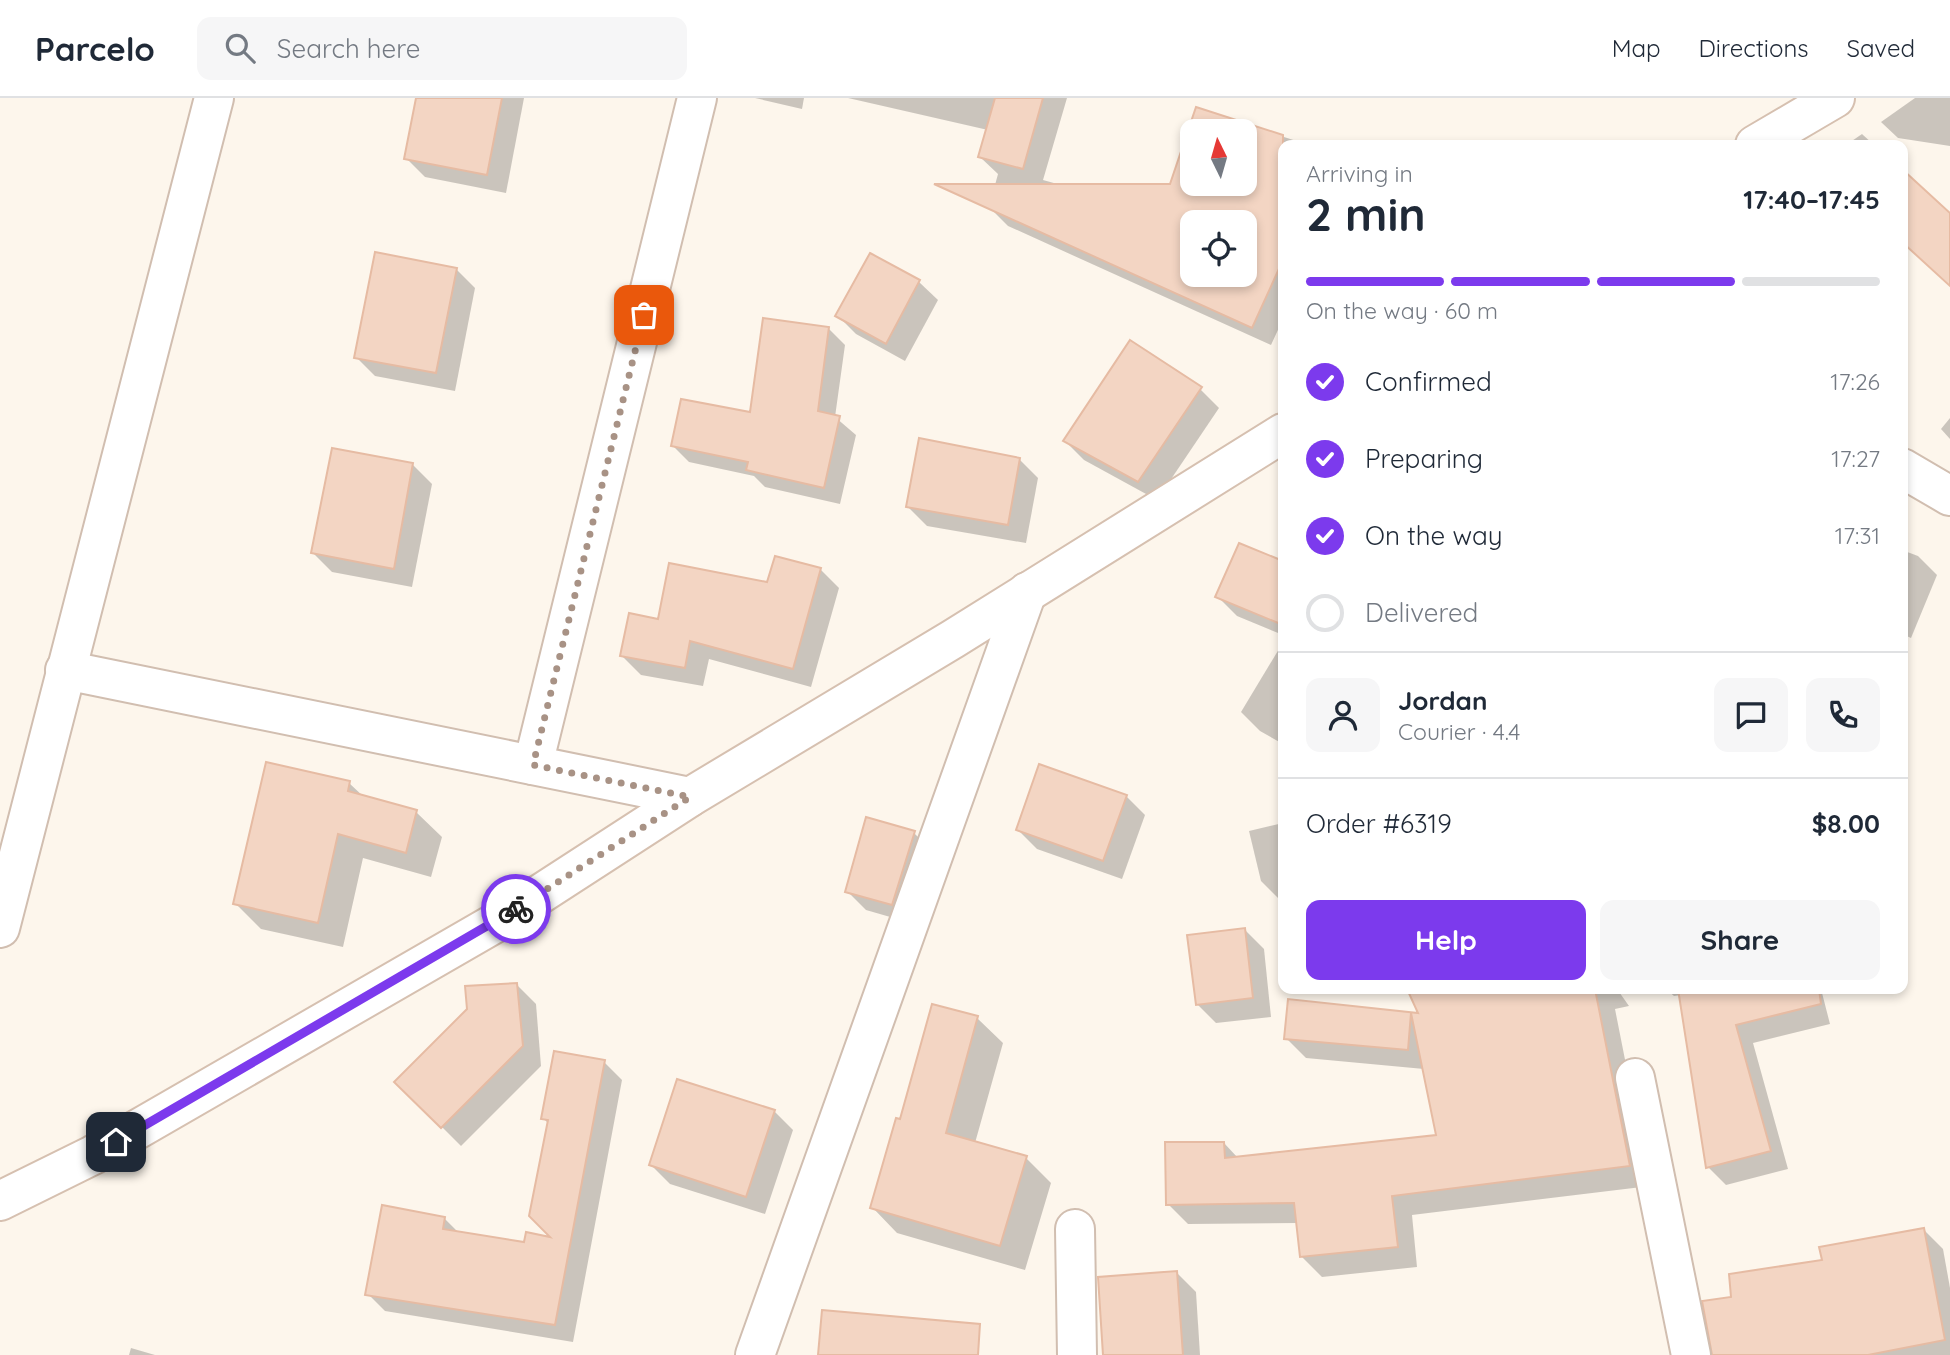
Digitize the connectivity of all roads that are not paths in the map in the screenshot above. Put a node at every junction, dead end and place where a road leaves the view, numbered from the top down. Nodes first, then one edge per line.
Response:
1 (214, 98) edge
2 (697, 98) edge
3 (1824, 100) edge
4 (1763, 140) edge
5 (1278, 436) edge
6 (1908, 472) edge
7 (1950, 496) edge
8 (1027, 592) junction
9 (65, 670) junction
10 (533, 765) junction
11 (690, 797) junction
12 (0, 928) edge
13 (1635, 1078) dead end
14 (0, 1201) edge
15 (1075, 1229) dead end
16 (755, 1355) edge
17 (1077, 1355) edge
18 (1691, 1355) edge

1 - 9 street
2 - 10 street
3 - 4 street
5 - 8 street
6 - 7 street
8 - 11 street
8 - 16 street
9 - 10 street
9 - 12 street
10 - 11 street
11 - 14 street
13 - 18 street
15 - 17 street

